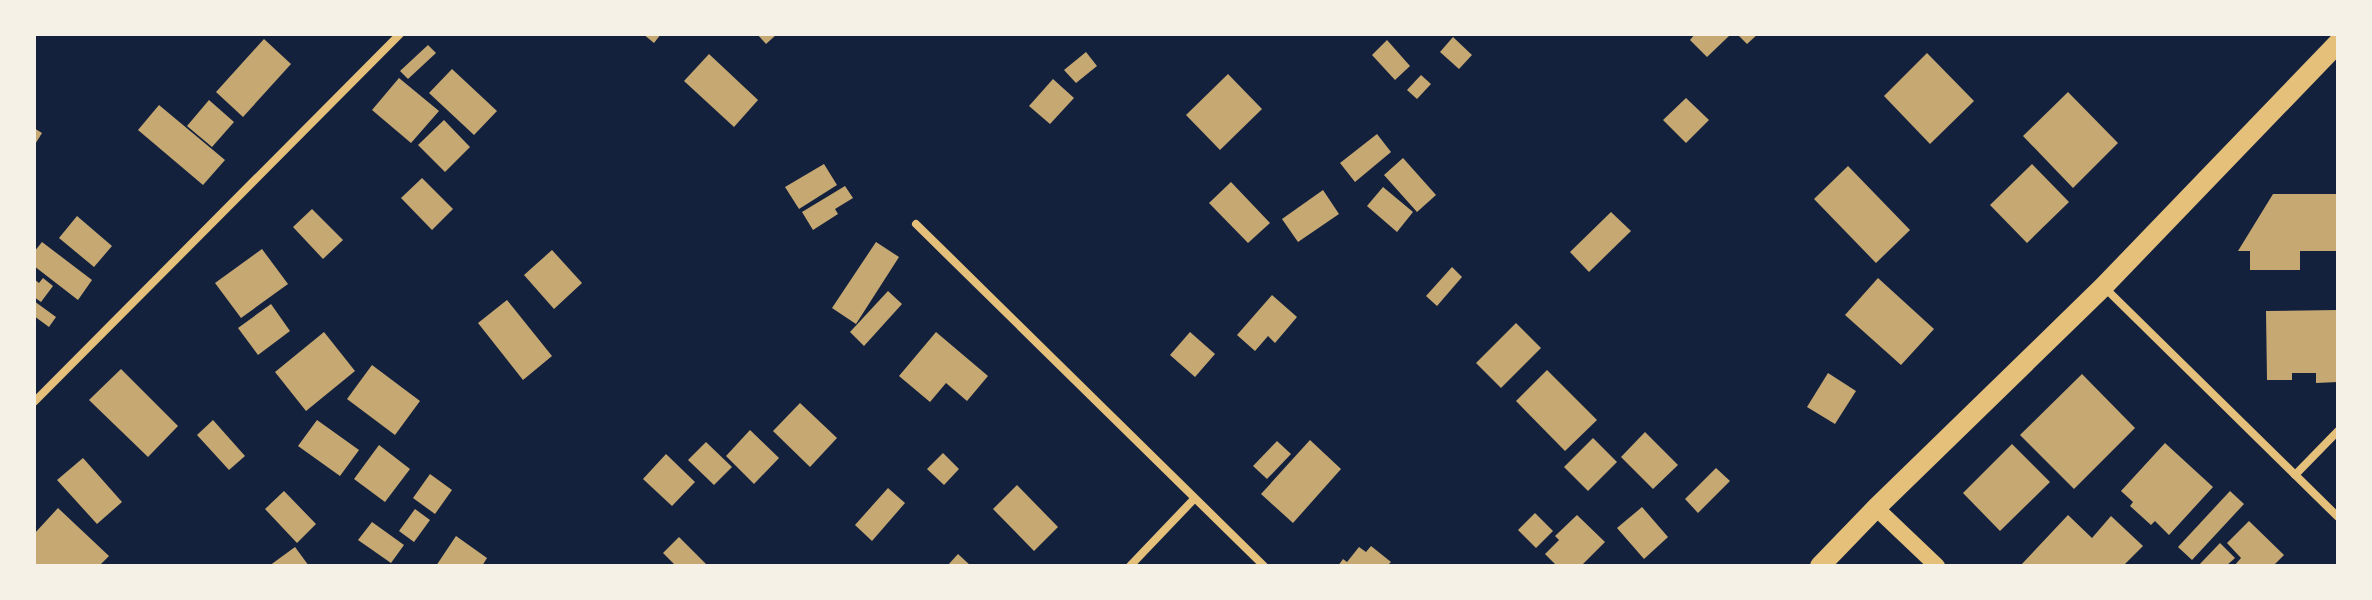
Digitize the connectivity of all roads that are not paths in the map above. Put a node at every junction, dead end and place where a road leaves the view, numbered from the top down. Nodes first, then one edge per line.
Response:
1 (400, 34) edge
2 (2338, 43) edge
3 (916, 224) dead end
4 (2103, 287) junction
5 (34, 402) edge
6 (2338, 431) edge
7 (2295, 475) junction
8 (1194, 499) junction
9 (1876, 508) junction
10 (2338, 517) edge
11 (1130, 566) edge
12 (1264, 566) edge
13 (1820, 566) edge
14 (1937, 566) edge

1 - 5 street
2 - 4 main road
3 - 8 street
4 - 7 street
4 - 9 main road
6 - 7 street
7 - 10 street
8 - 11 street
8 - 12 street
9 - 13 main road
9 - 14 main road

